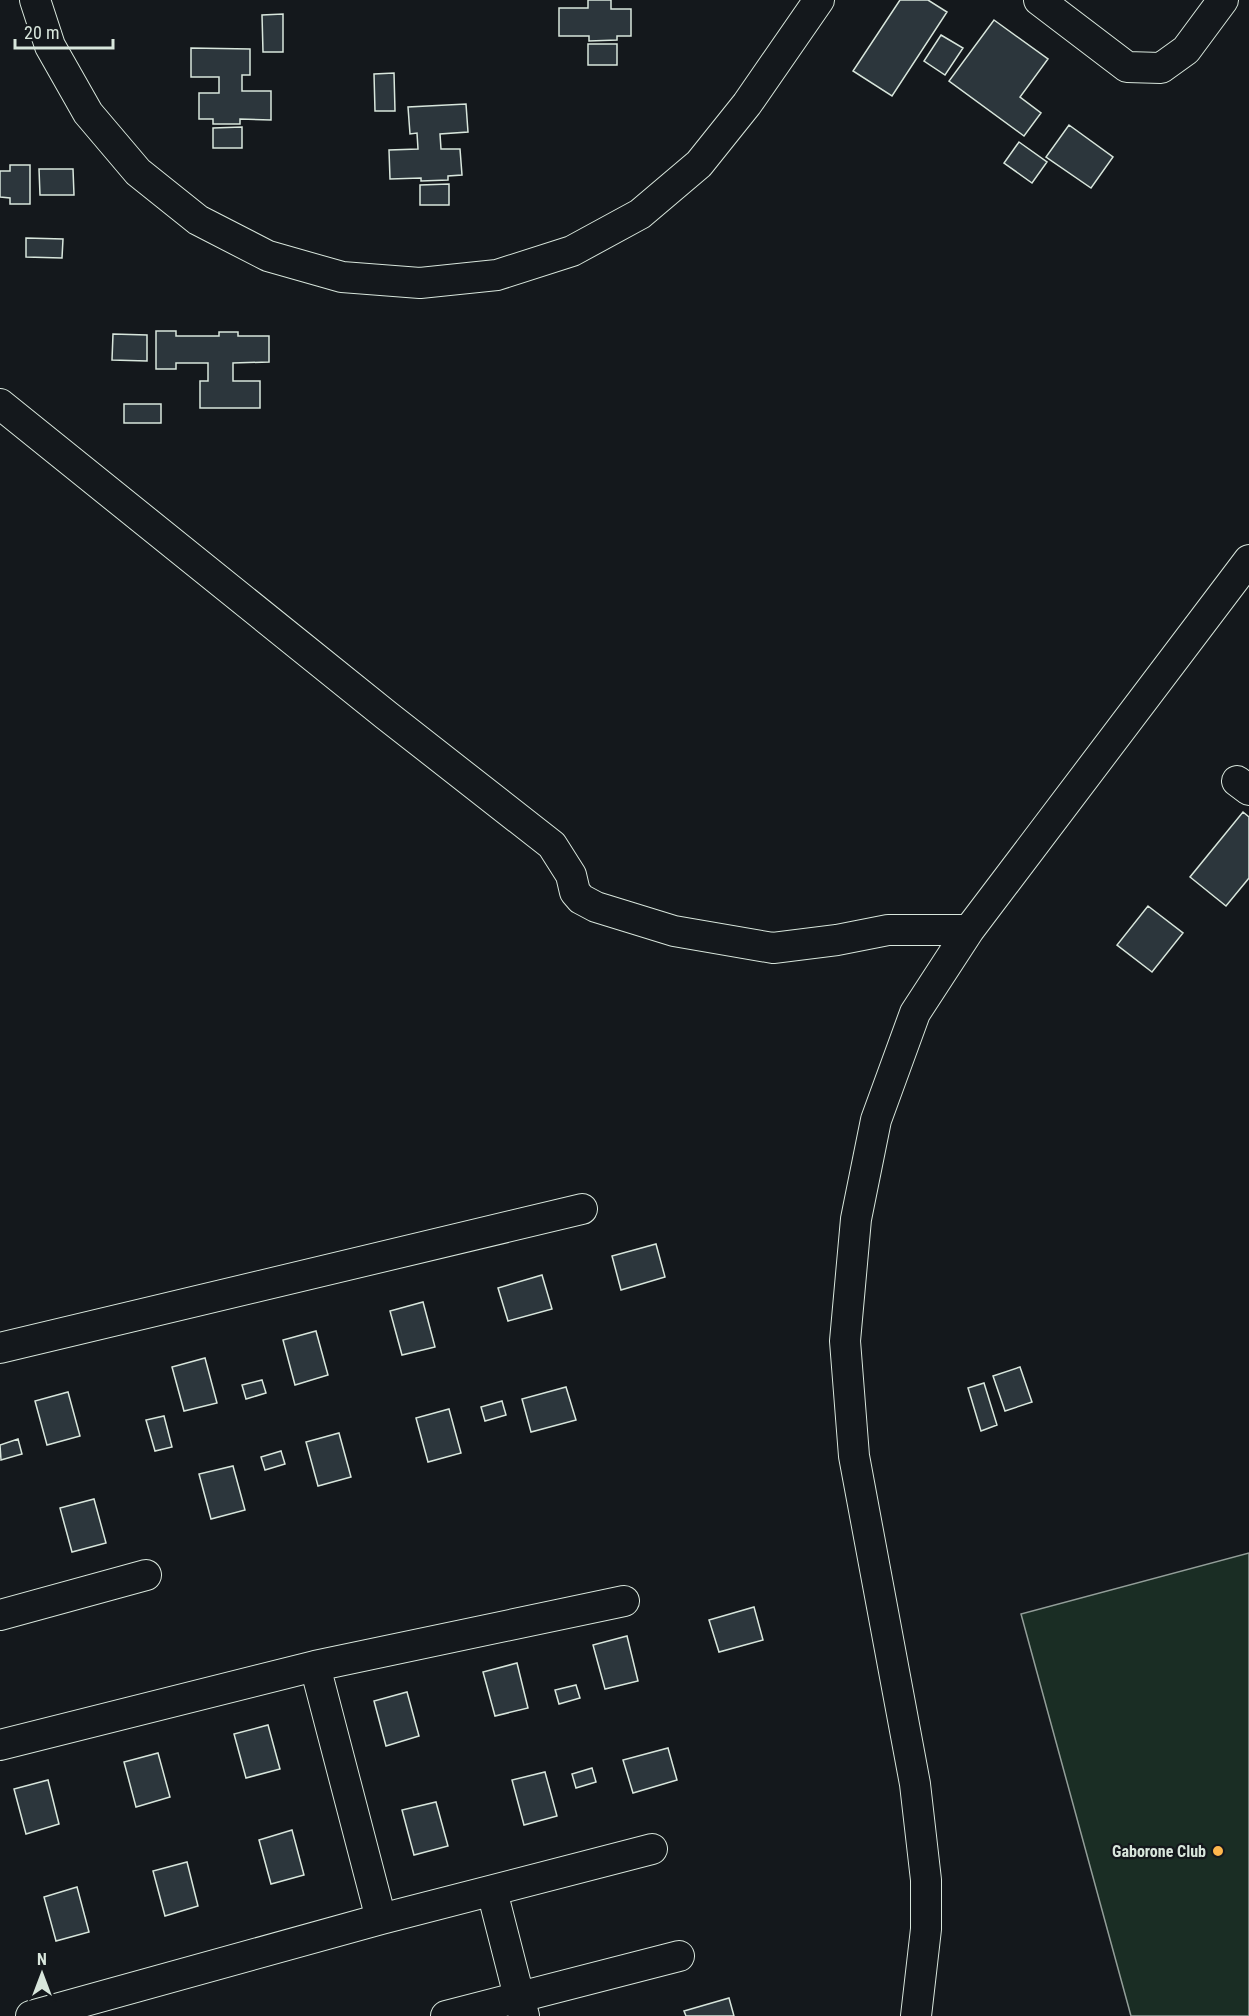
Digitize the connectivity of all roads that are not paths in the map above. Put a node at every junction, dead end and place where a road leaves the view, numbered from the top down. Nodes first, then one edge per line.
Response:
1 (35, 0) edge
2 (819, 0) edge
3 (1039, 0) edge
4 (1223, 0) edge
5 (0, 404) edge
6 (1249, 560) edge
7 (969, 930) junction
8 (582, 1209) dead end
9 (0, 1348) edge
10 (146, 1575) dead end
11 (624, 1601) dead end
12 (0, 1616) edge
13 (315, 1666) junction
14 (0, 1745) edge
15 (652, 1849) dead end
16 (492, 1891) junction
17 (381, 1919) junction
18 (679, 1956) dead end
19 (522, 2007) edge
20 (31, 2016) edge
21 (446, 2016) edge
22 (916, 2016) edge

1 - 2 street
3 - 4 street
5 - 7 street
6 - 7 street
7 - 22 street
8 - 9 street
10 - 12 street
11 - 13 street
13 - 14 street
13 - 17 street
15 - 16 street
16 - 17 street
16 - 19 street
17 - 20 street
18 - 19 street
19 - 21 street

